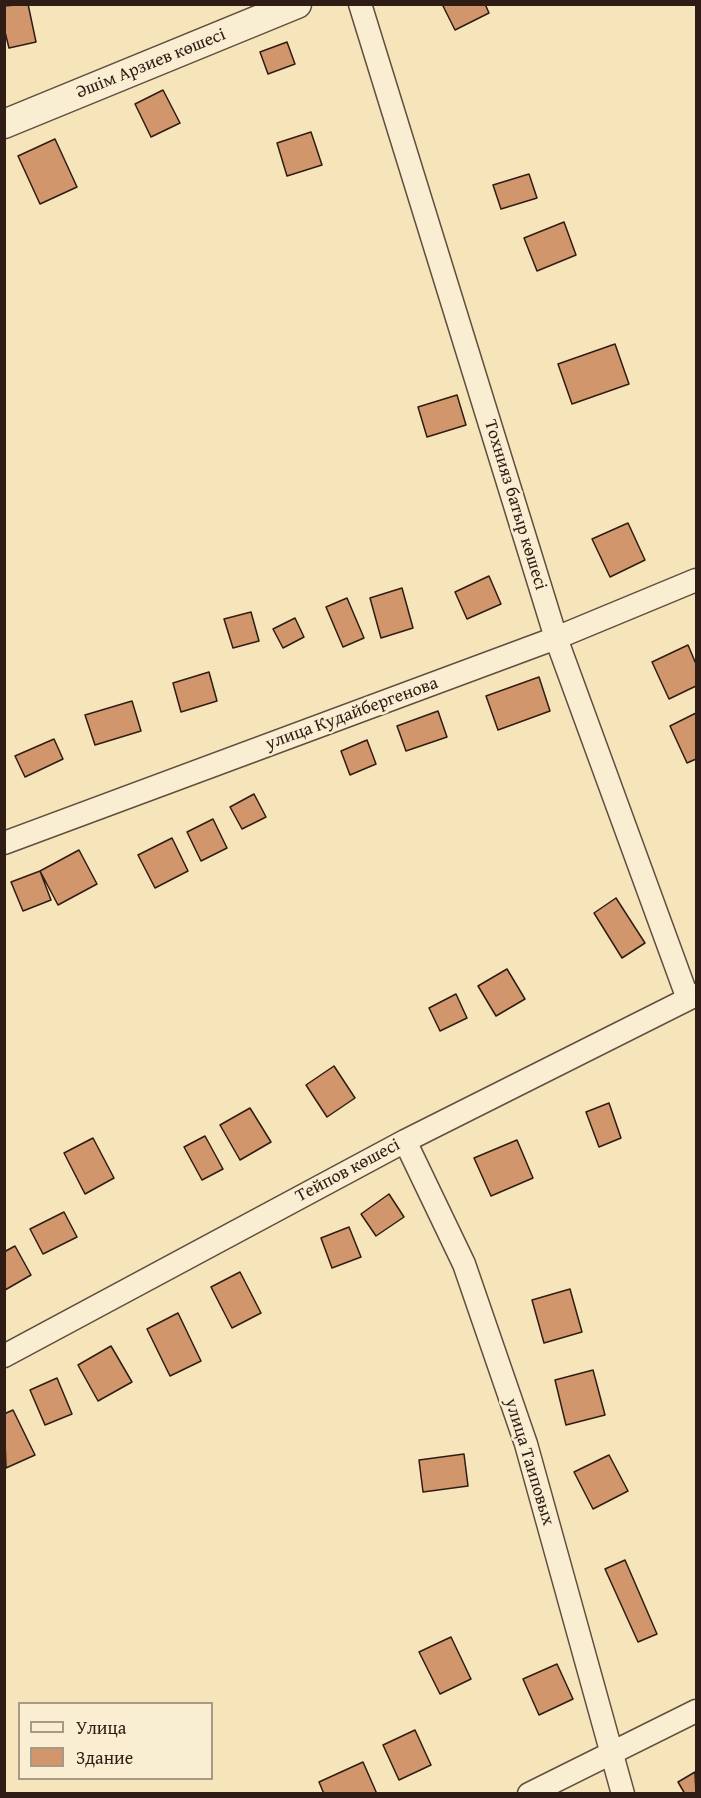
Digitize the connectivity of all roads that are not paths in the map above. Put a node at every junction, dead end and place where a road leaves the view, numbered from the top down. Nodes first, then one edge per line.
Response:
1 (297, 4) edge
2 (360, 4) edge
3 (4, 124) edge
4 (696, 580) edge
5 (556, 638) junction
6 (4, 843) edge
7 (692, 997) edge
8 (405, 1141) junction
9 (4, 1356) edge
10 (696, 1710) edge
11 (612, 1752) junction
12 (529, 1794) edge
13 (623, 1794) edge

1 - 3 street, Әшім Арзиев көшесі
2 - 5 street, Тохнияз батыр көшесі
4 - 5 street, улица Кудайбергенова
5 - 6 street, улица Кудайбергенова
5 - 7 street, Тохнияз батыр көшесі
7 - 8 street, Тейпов көшесі
8 - 9 street, Тейпов көшесі
8 - 11 street, улица Таиповых
10 - 11 street
11 - 12 street
11 - 13 street, улица Таиповых

